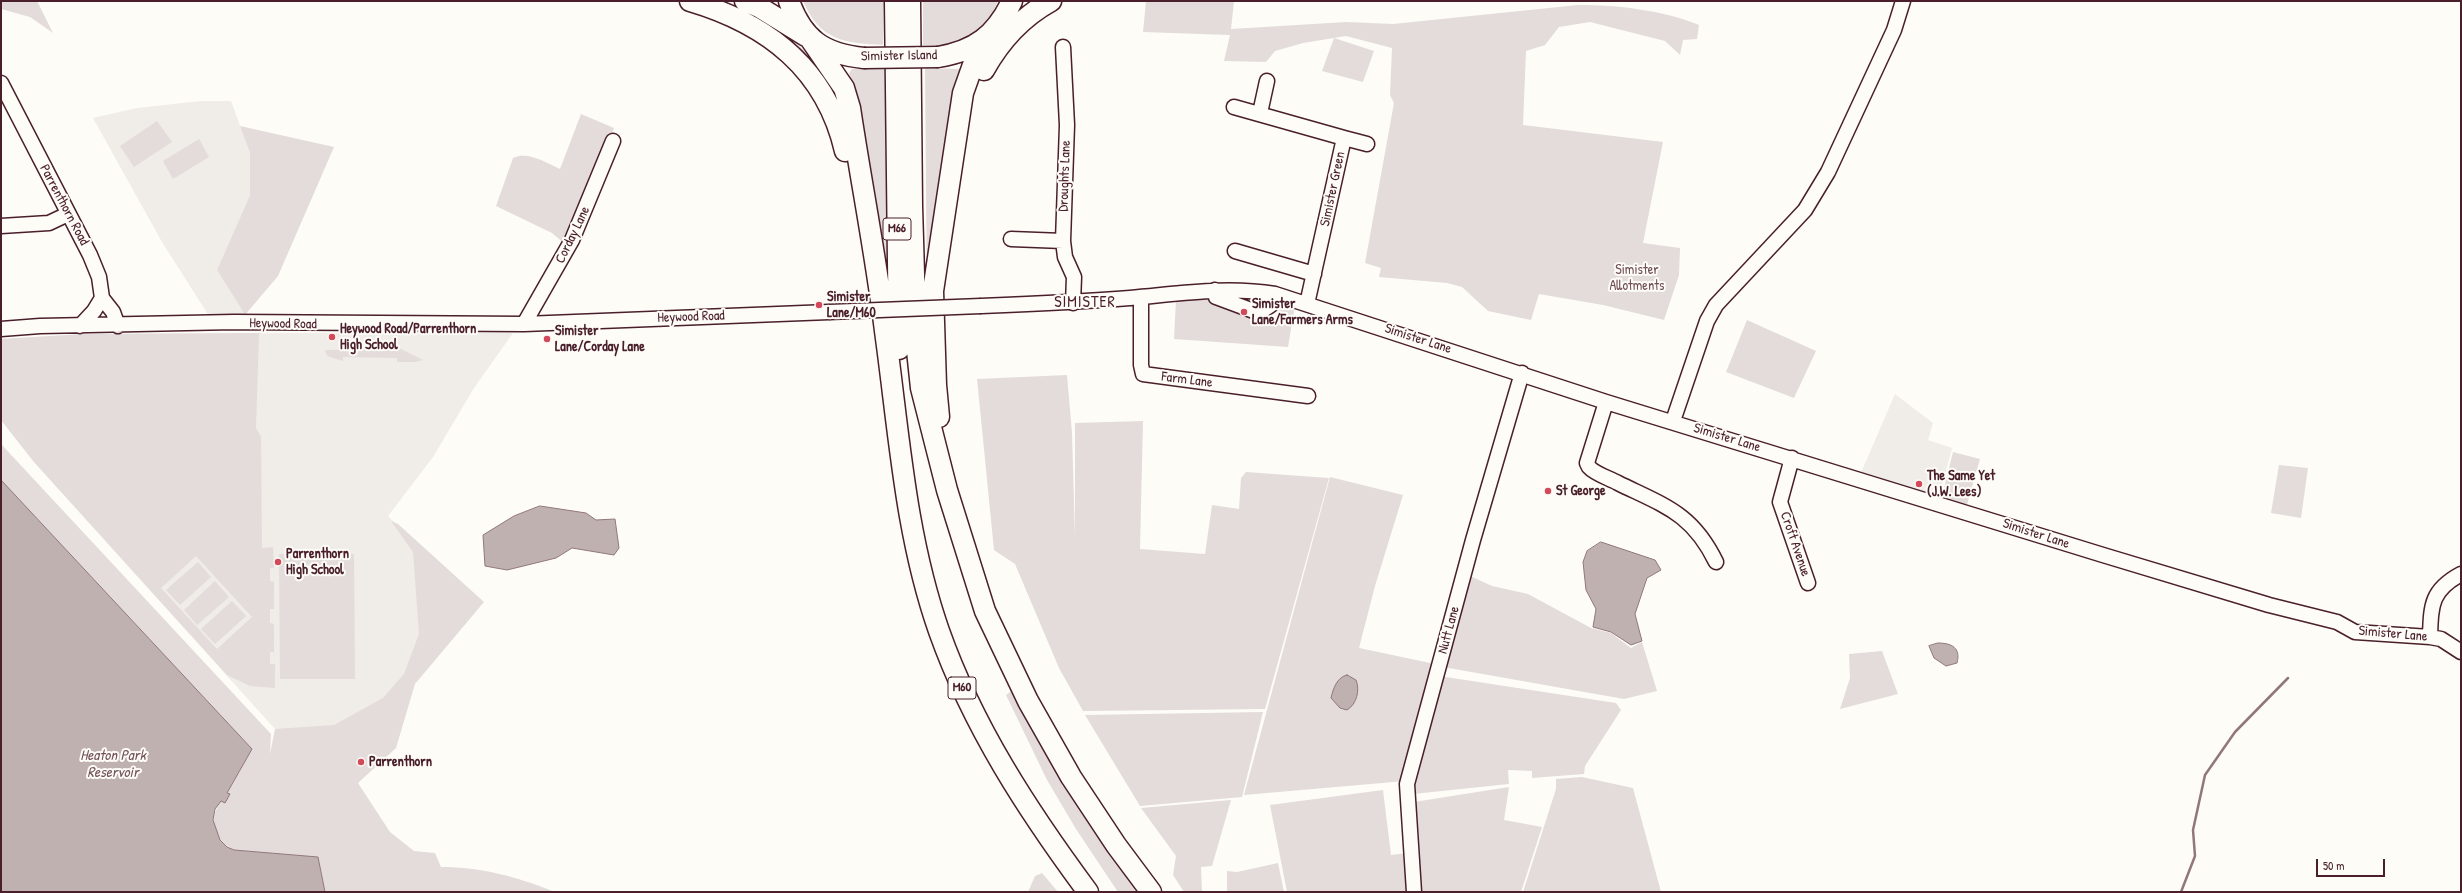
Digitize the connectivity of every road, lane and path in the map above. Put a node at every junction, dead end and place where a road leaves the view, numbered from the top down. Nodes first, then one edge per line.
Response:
1 (690, 1) edge
2 (745, 1) edge
3 (789, 1) edge
4 (895, 1) edge
5 (910, 1) edge
6 (1012, 1) edge
7 (1027, 1) edge
8 (1052, 1) edge
9 (1903, 1) edge
10 (1003, 20) junction
11 (989, 36) junction
12 (810, 38) junction
13 (1063, 46) dead end
14 (1267, 81) dead end
15 (1, 83) edge
16 (1234, 108) dead end
17 (1260, 113) junction
18 (1344, 138) junction
19 (613, 141) dead end
20 (1367, 144) dead end
21 (68, 214) junction
22 (1, 226) edge
23 (941, 238) junction
24 (1011, 240) dead end
25 (1063, 241) junction
26 (1235, 250) dead end
27 (1314, 274) junction
28 (1215, 290) junction
29 (1275, 294) junction
30 (880, 295) junction
31 (1141, 297) junction
32 (102, 298) junction
33 (1073, 303) junction
34 (1307, 304) junction
35 (981, 306) joint
36 (524, 324) junction
37 (80, 326) junction
38 (118, 326) junction
39 (1, 329) edge
40 (1522, 373) junction
41 (1308, 396) dead end
42 (1606, 402) junction
43 (1673, 421) junction
44 (901, 457) junction
45 (1792, 458) junction
46 (947, 490) junction
47 (1716, 562) dead end
48 (2461, 574) edge
49 (1808, 583) dead end
50 (2430, 637) junction
51 (2461, 652) edge
52 (1088, 892) edge
53 (1151, 892) edge
54 (1414, 892) edge

1 - 30 highway
2 - 12 highway, Simister Island
3 - 12 highway
4 - 44 highway, M66
5 - 46 highway, M66
6 - 10 highway, Simister Island
7 - 10 highway
8 - 23 highway
9 - 43 street
10 - 11 highway, Simister Island
11 - 12 highway, Simister Island, bridge
11 - 23 highway
12 - 30 highway
13 - 25 street, Droughts Lane
14 - 17 street
15 - 21 street, Parrenthorn Road
16 - 17 street, Simister Green
17 - 18 street, Simister Green
18 - 20 street
18 - 27 street, Simister Green
19 - 36 street, Corday Lane
21 - 22 street
21 - 32 street, Parrenthorn Road
23 - 46 highway
24 - 25 street
25 - 33 street, Droughts Lane
26 - 27 street
27 - 34 street, Simister Green
28 - 29 street, Simister Lane
28 - 29 street
28 - 31 street, Simister Lane
29 - 34 street, Simister Lane
30 - 44 highway
31 - 33 street, Simister Lane
31 - 41 street, Farm Lane
32 - 37 street
32 - 38 street
33 - 35 street, Simister Lane
34 - 40 street, Simister Lane
35 - 36 street, Heywood Road, bridge
36 - 38 street, Heywood Road
37 - 38 street, Heywood Road
37 - 39 street, Heywood Road
40 - 42 street, Simister Lane
40 - 54 street, Nutt Lane
42 - 43 street, Simister Lane
42 - 47 street
43 - 45 street, Simister Lane
44 - 52 highway, M60
45 - 49 street, Croft Avenue
45 - 50 street, Simister Lane
46 - 53 highway
48 - 50 street
50 - 51 street, Simister Lane

